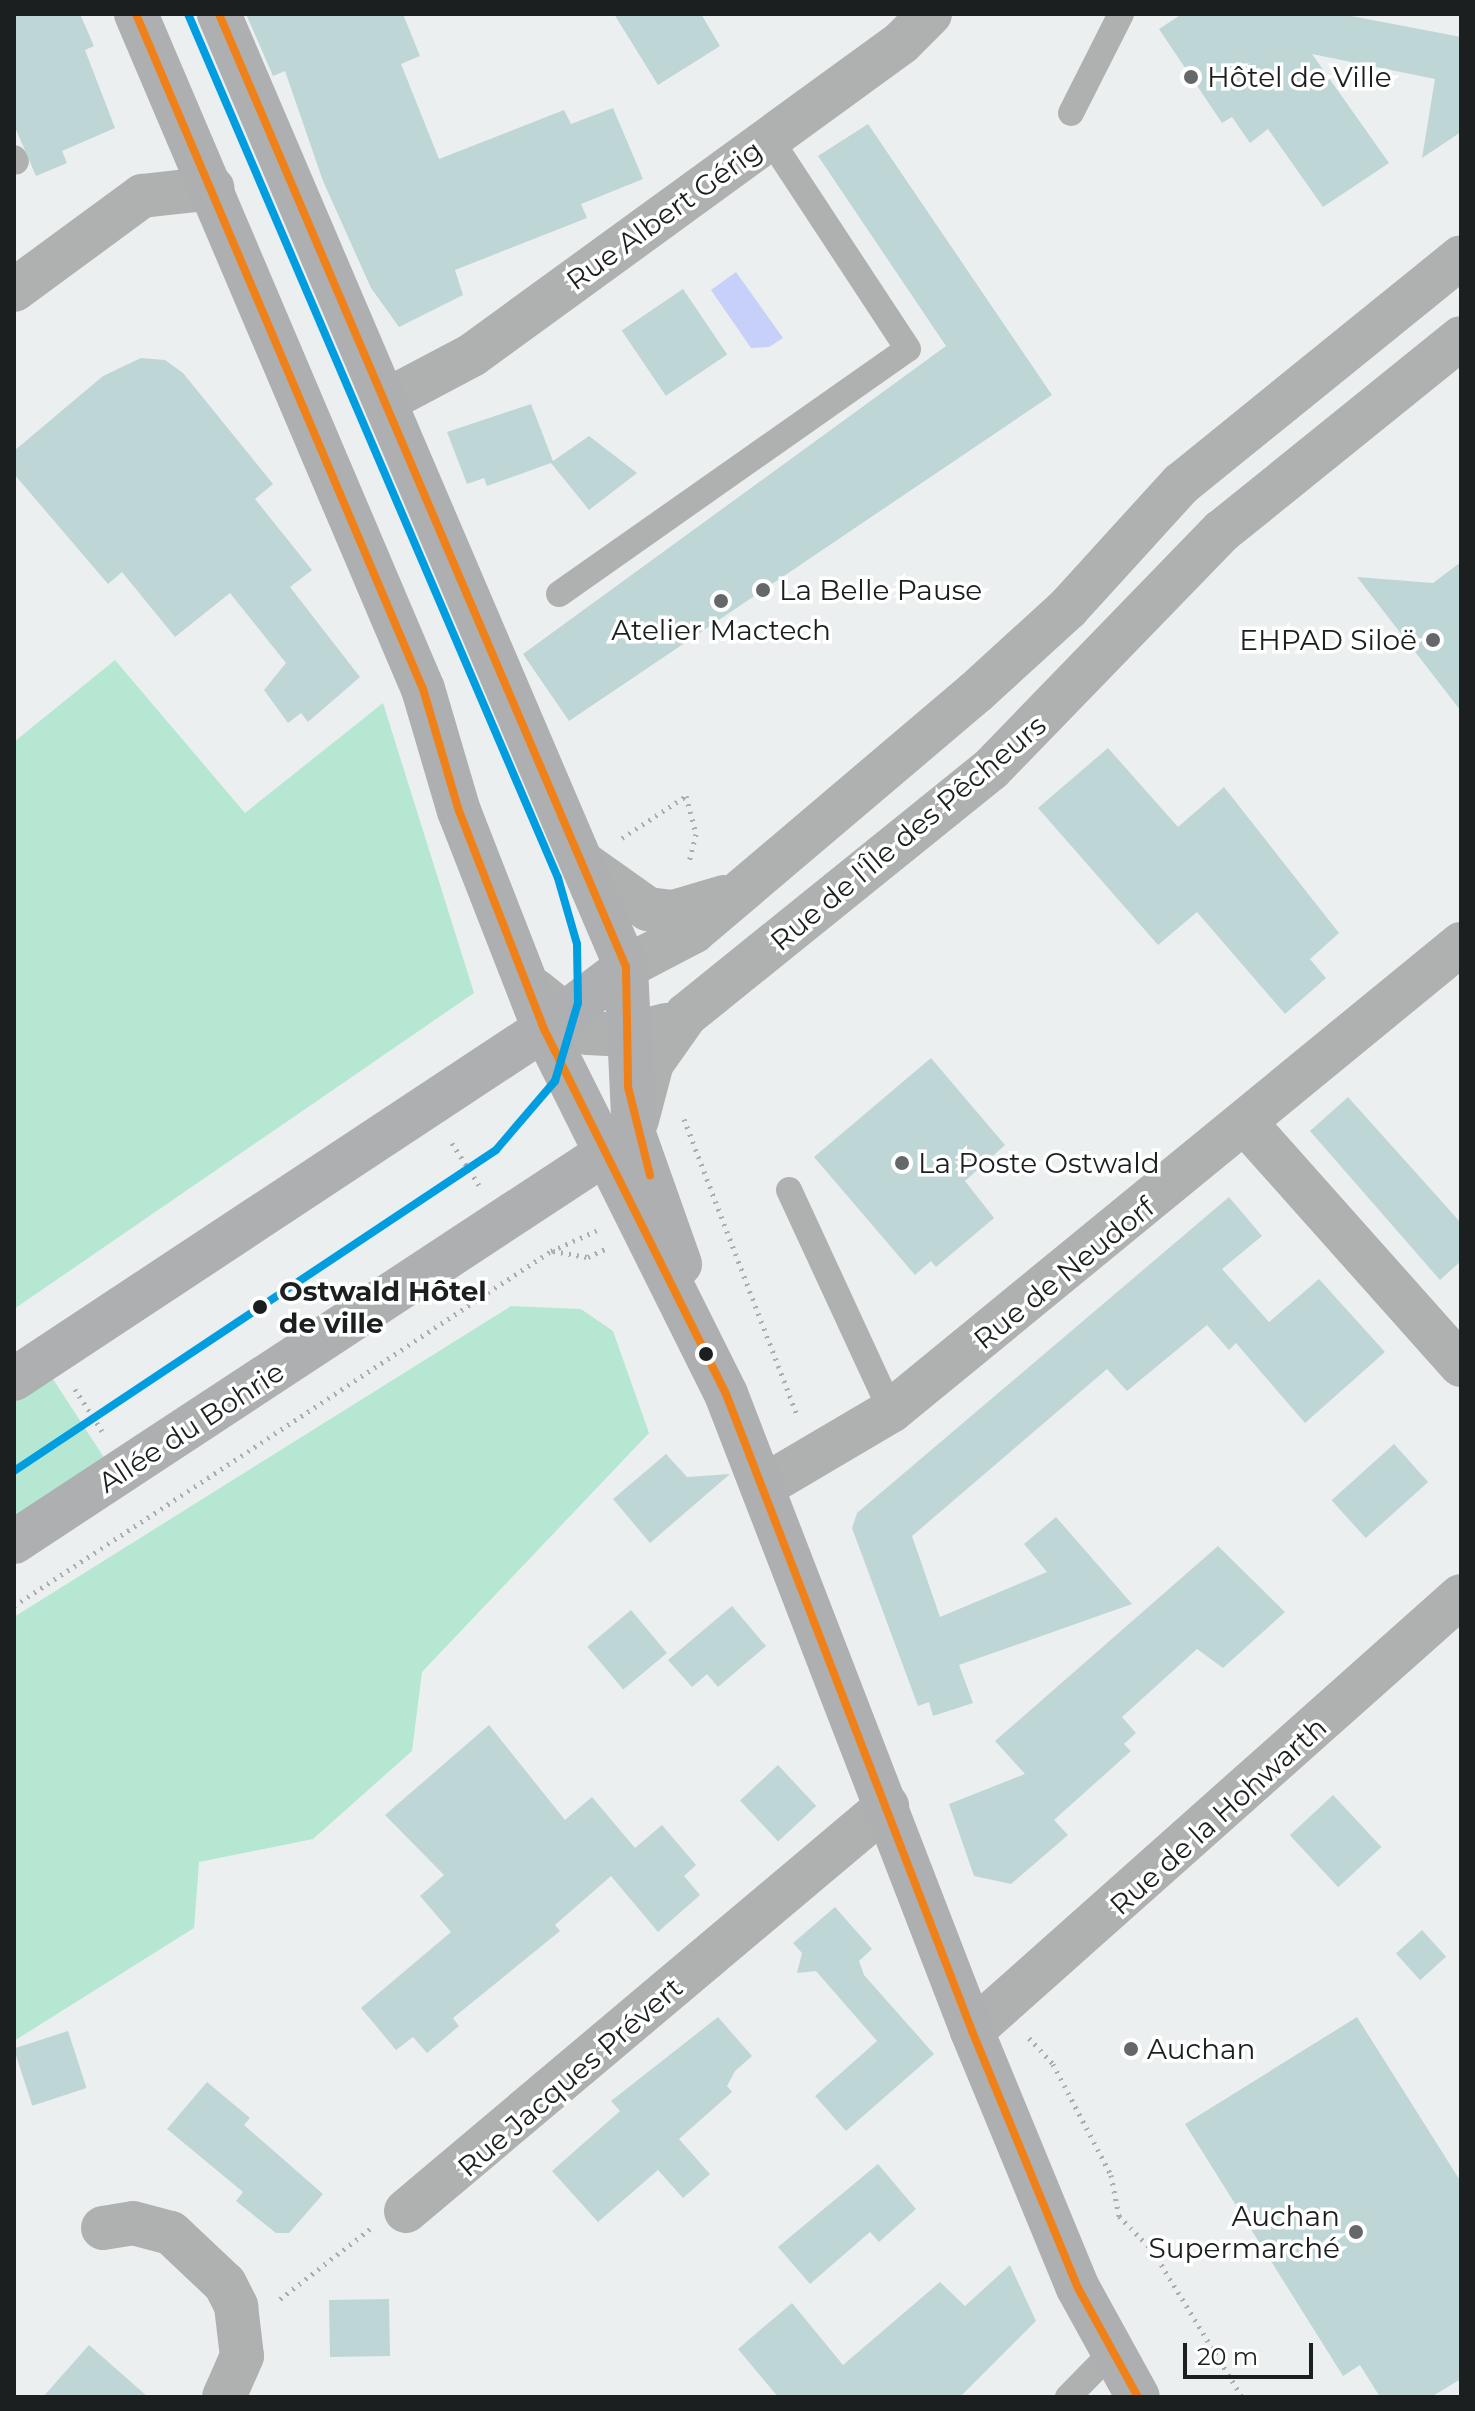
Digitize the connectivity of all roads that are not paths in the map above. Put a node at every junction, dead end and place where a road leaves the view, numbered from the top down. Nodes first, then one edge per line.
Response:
1 (136, 14) edge
2 (219, 14) edge
3 (930, 14) edge
4 (1121, 14) edge
5 (1071, 113) dead end
6 (770, 139) junction
7 (213, 188) junction
8 (1461, 257) edge
9 (14, 290) edge
10 (1461, 338) edge
11 (387, 400) junction
12 (1243, 432) junction
13 (1281, 480) junction
14 (559, 594) dead end
15 (583, 863) junction
16 (749, 881) junction
17 (1461, 944) edge
18 (520, 965) junction
19 (633, 971) junction
20 (686, 1015) junction
21 (583, 1029) junction
22 (482, 1066) junction
23 (1248, 1126) junction
24 (608, 1139) junction
25 (789, 1190) dead end
26 (529, 1206) junction
27 (640, 1233) junction
28 (708, 1353) junction
29 (1461, 1365) edge
30 (14, 1379) edge
31 (891, 1411) junction
32 (762, 1487) junction
33 (14, 1542) edge
34 (1461, 1596) edge
35 (887, 1806) junction
36 (987, 2021) junction
37 (406, 2211) road end
38 (103, 2228) dead end
39 (1112, 2352) junction
40 (224, 2397) edge
41 (1068, 2397) edge
42 (1138, 2397) edge

1 - 7 main road
2 - 11 main road
3 - 6 street, Rue Albert Gérig
4 - 5 lane
6 - 11 street, Rue Albert Gérig
6 - 14 lane
7 - 9 street
7 - 18 main road
8 - 12 street
10 - 13 street, Rue de l'Île des Pêcheurs
11 - 15 main road
12 - 13 street
12 - 16 street
13 - 20 street, Rue de l'Île des Pêcheurs
15 - 16 street
15 - 19 main road
16 - 19 street
17 - 23 street, Rue de Neudorf
18 - 21 street
18 - 22 main road
19 - 21 main road
19 - 21 main road
20 - 21 street
20 - 24 street, Rue de l'Île des Pêcheurs
21 - 22 main road
21 - 24 main road
21 - 24 main road
22 - 30 main road
23 - 29 street
23 - 31 street, Rue de Neudorf
24 - 26 main road, Allée du Bohrie
24 - 27 main road
24 - 28 main road
25 - 31 lane
26 - 27 main road, Allée du Bohrie
26 - 33 main road, Allée du Bohrie
27 - 28 main road
28 - 32 main road
31 - 32 street, Rue de Neudorf
32 - 35 main road
34 - 36 street, Rue de la Hohwarth
35 - 36 main road
35 - 37 street, Rue Jacques Prévert
36 - 39 main road
38 - 40 street
39 - 41 lane
39 - 42 main road

